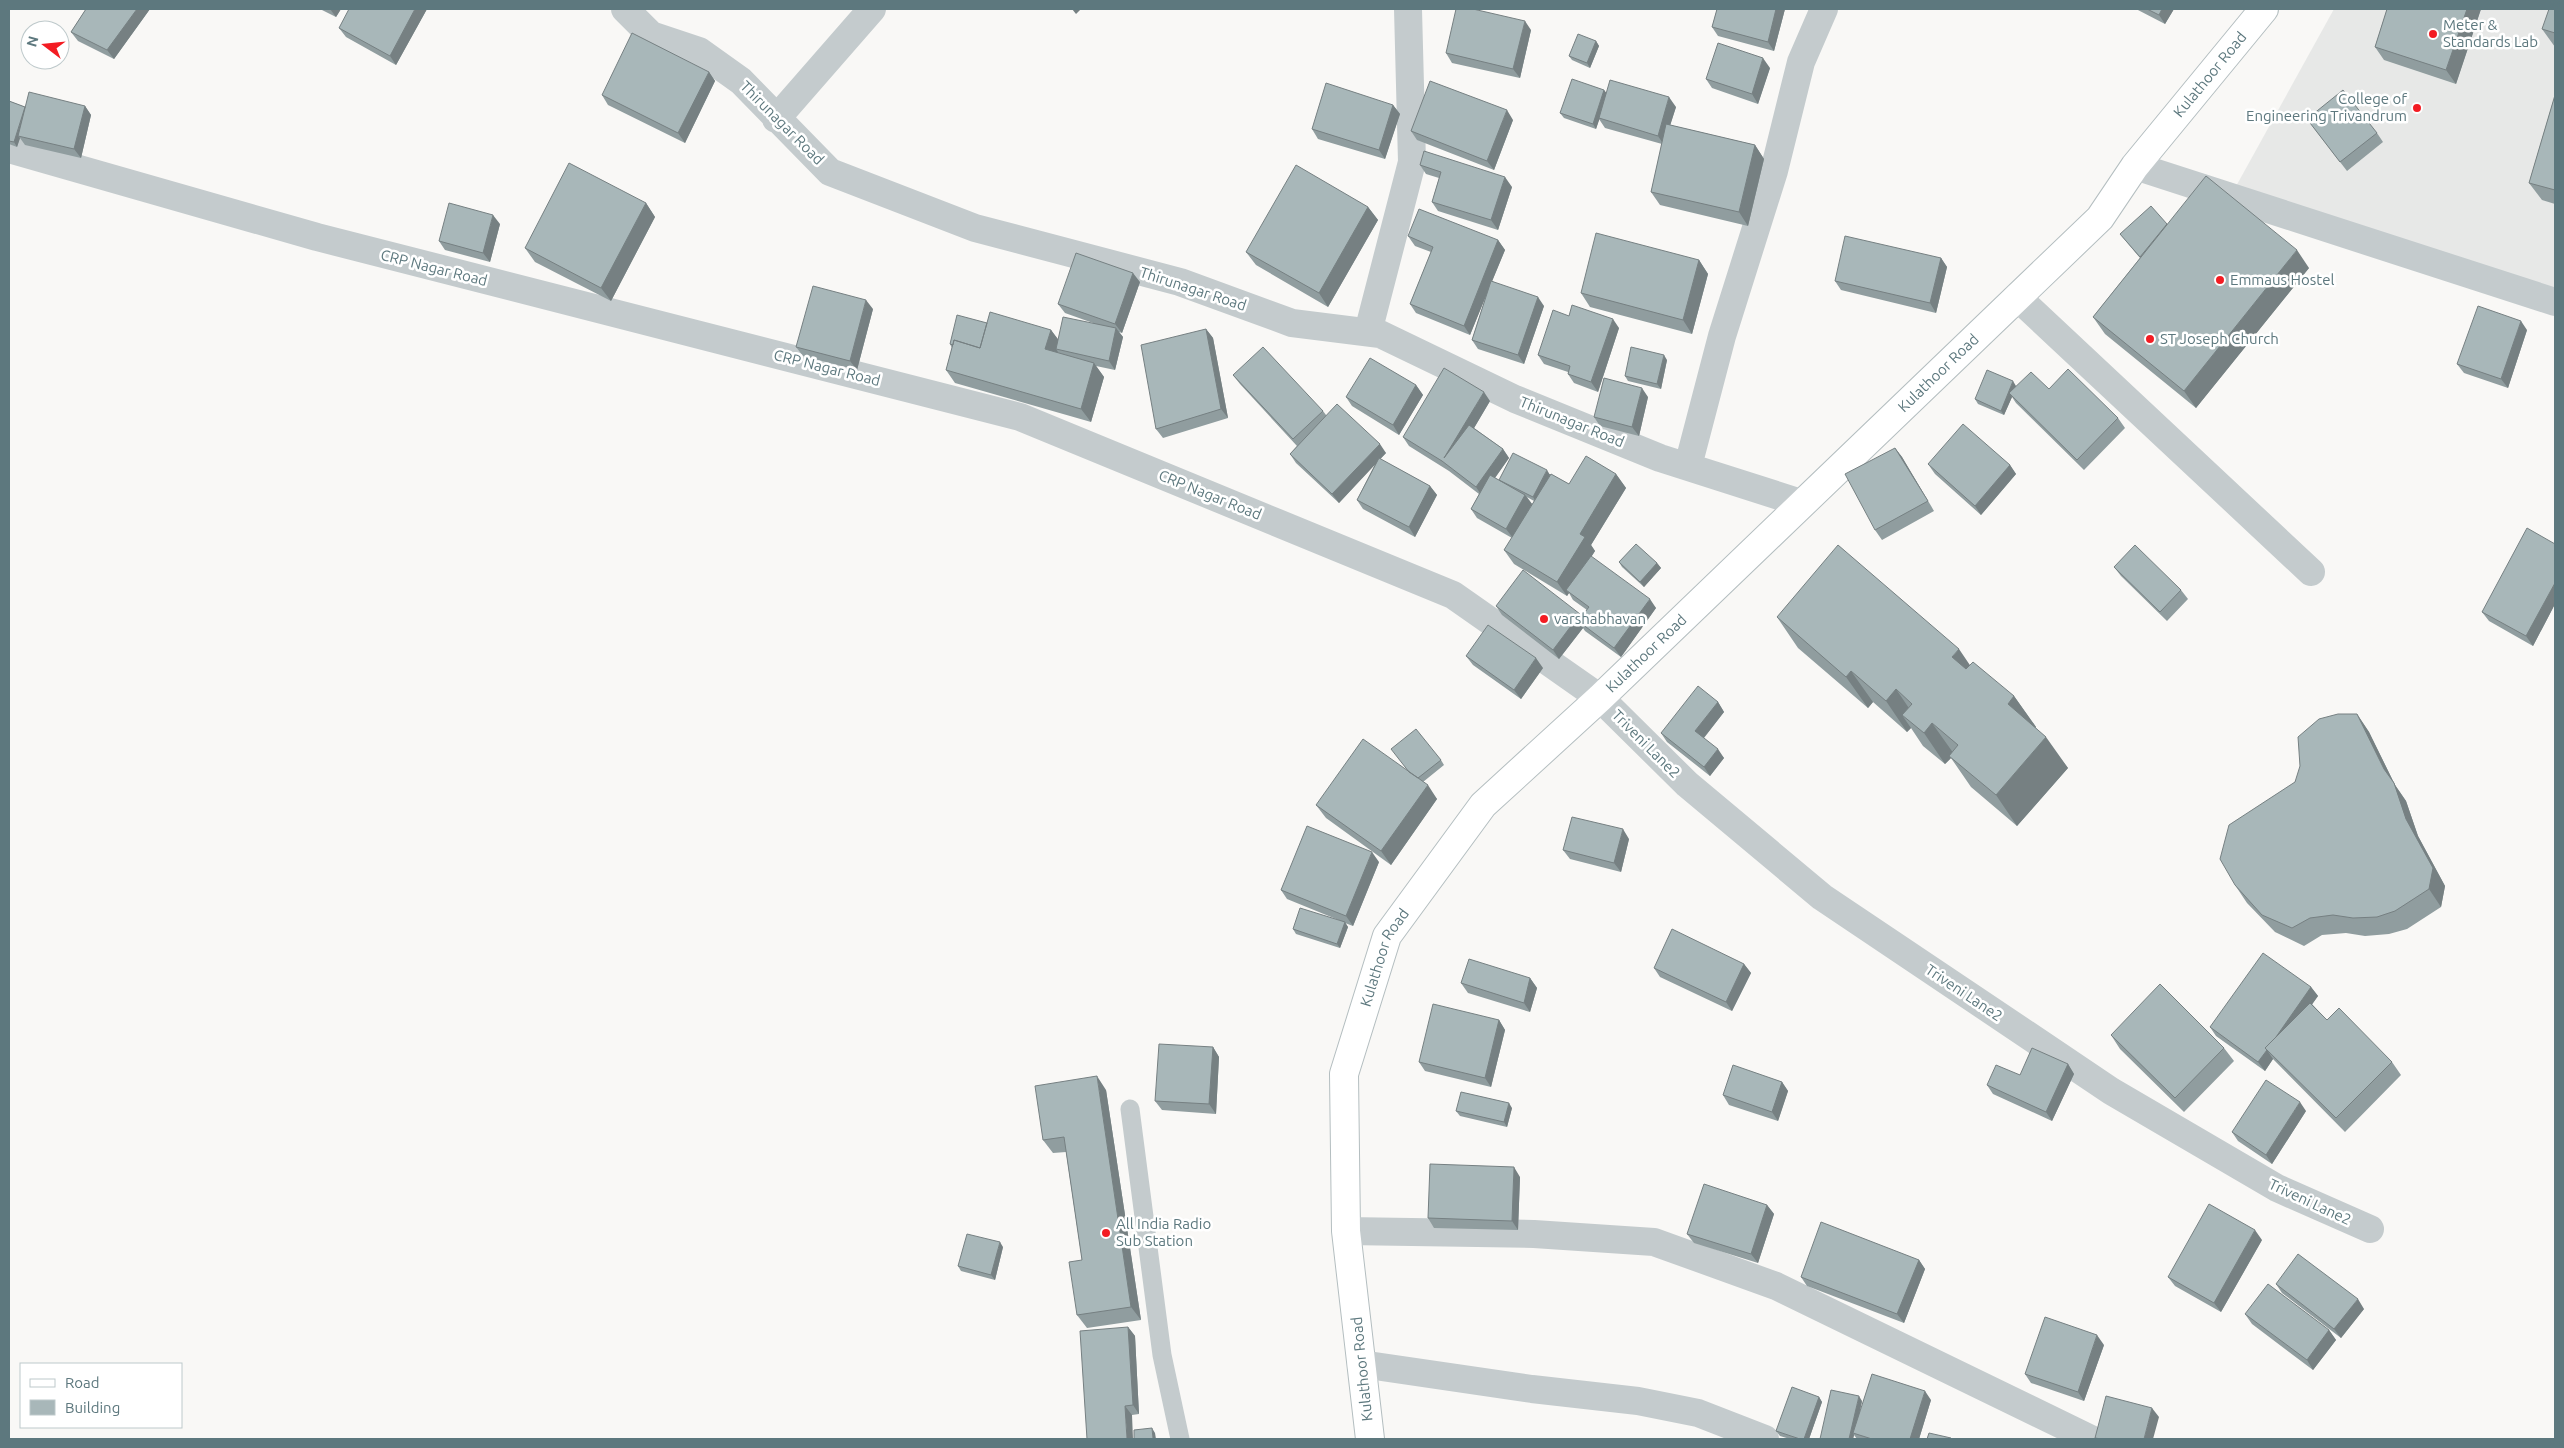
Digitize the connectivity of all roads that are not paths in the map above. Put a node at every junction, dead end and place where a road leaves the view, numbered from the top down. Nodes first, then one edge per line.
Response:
1 (625, 9) edge
2 (872, 9) edge
3 (1408, 9) edge
4 (1824, 9) edge
5 (2264, 9) edge
6 (776, 119) junction
7 (9, 149) edge
8 (2136, 166) junction
9 (2017, 297) junction
10 (2555, 302) edge
11 (1368, 332) junction
12 (1688, 466) junction
13 (1802, 503) junction
14 (2311, 572) dead end
15 (1600, 698) junction
16 (1130, 1109) dead end
17 (2370, 1229) dead end
18 (1346, 1231) junction
19 (1361, 1364) junction
20 (1180, 1439) edge
21 (1370, 1439) edge
22 (1765, 1439) edge
23 (2091, 1439) edge

1 - 6 street, Thirunagar Road
2 - 6 street
3 - 11 street
4 - 12 street
5 - 8 main road, Kulathoor Road
6 - 11 street, Thirunagar Road
7 - 15 street, CRP Nagar Road
8 - 9 main road, Kulathoor Road
8 - 10 street
9 - 13 main road, Kulathoor Road
9 - 14 street
11 - 12 street, Thirunagar Road
12 - 13 street, Thirunagar Road
13 - 15 main road, Kulathoor Road
15 - 17 street, Triveni Lane2
15 - 18 main road, Kulathoor Road
16 - 20 lane
18 - 19 main road, Kulathoor Road
18 - 23 street
19 - 21 main road, Kulathoor Road
19 - 22 street

